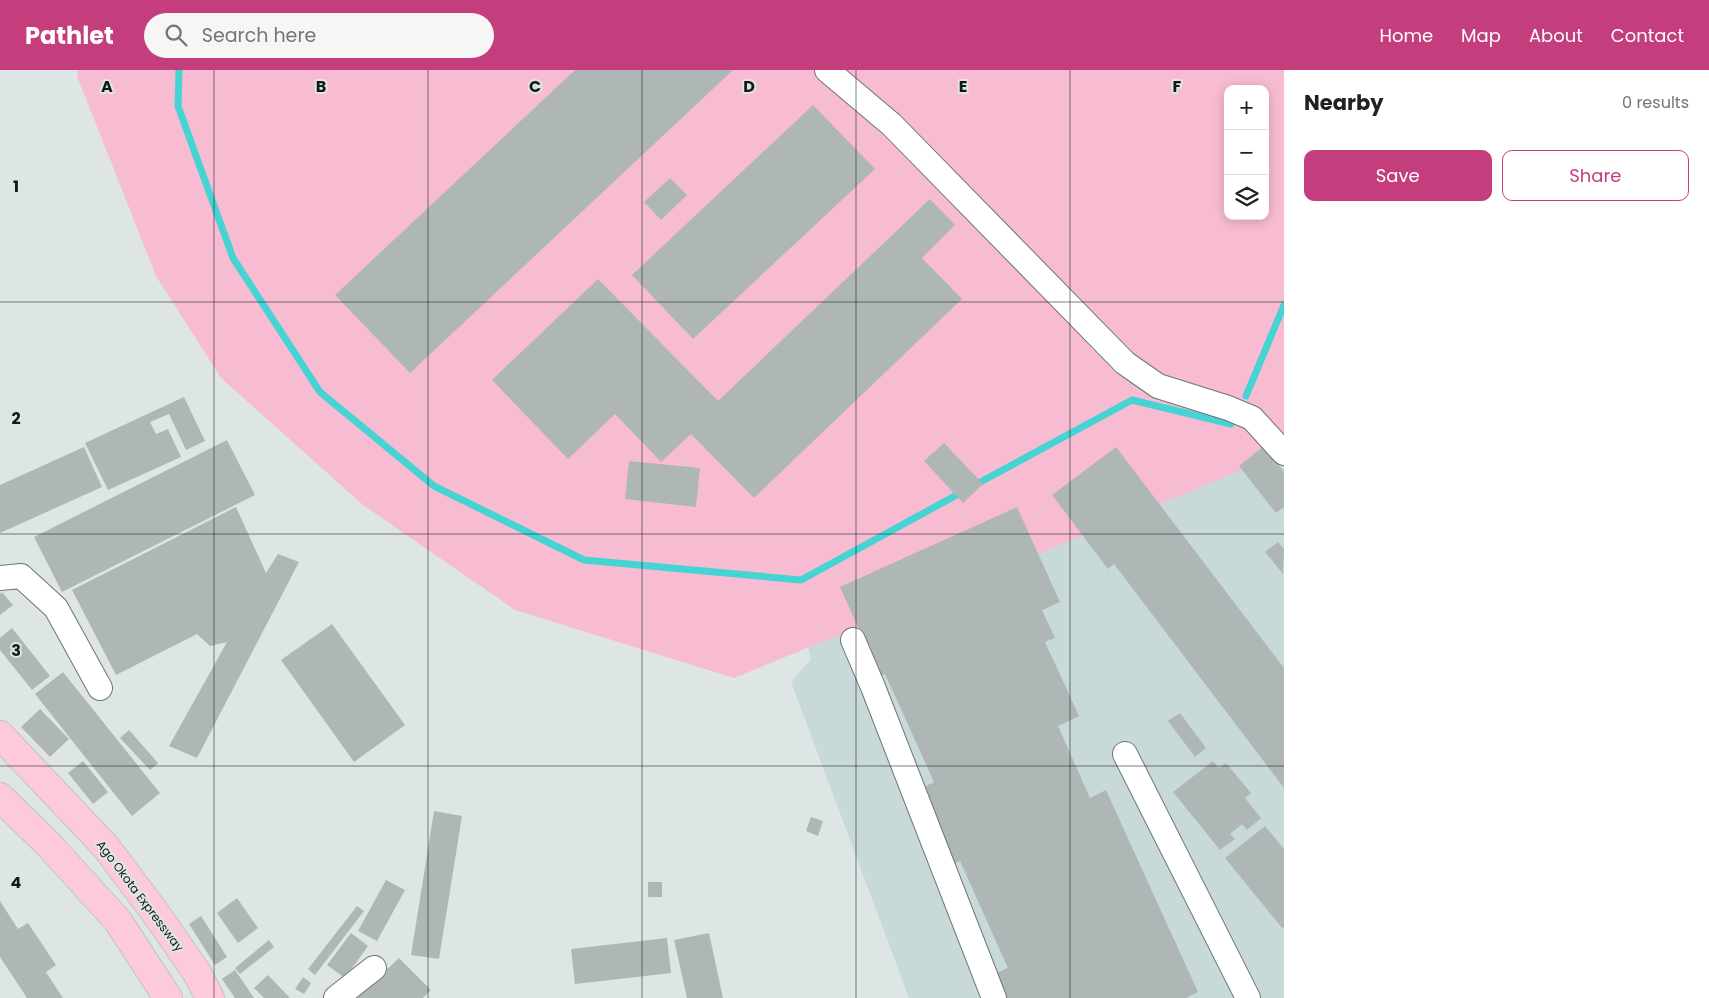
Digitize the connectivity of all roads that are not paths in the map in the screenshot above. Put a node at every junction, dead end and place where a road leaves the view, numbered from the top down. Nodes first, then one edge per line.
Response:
1 (827, 70) edge
2 (1284, 453) edge
3 (0, 578) edge
4 (853, 640) dead end
5 (100, 688) dead end
6 (0, 734) edge
7 (1125, 754) dead end
8 (0, 798) edge
9 (374, 968) dead end
10 (168, 998) edge
11 (210, 998) edge
12 (336, 998) edge
13 (994, 998) edge
14 (1248, 998) edge

1 - 2 lane
3 - 5 lane
4 - 13 lane
6 - 11 main road, Ago Okota Expressway
7 - 14 lane
8 - 10 main road
9 - 12 lane

